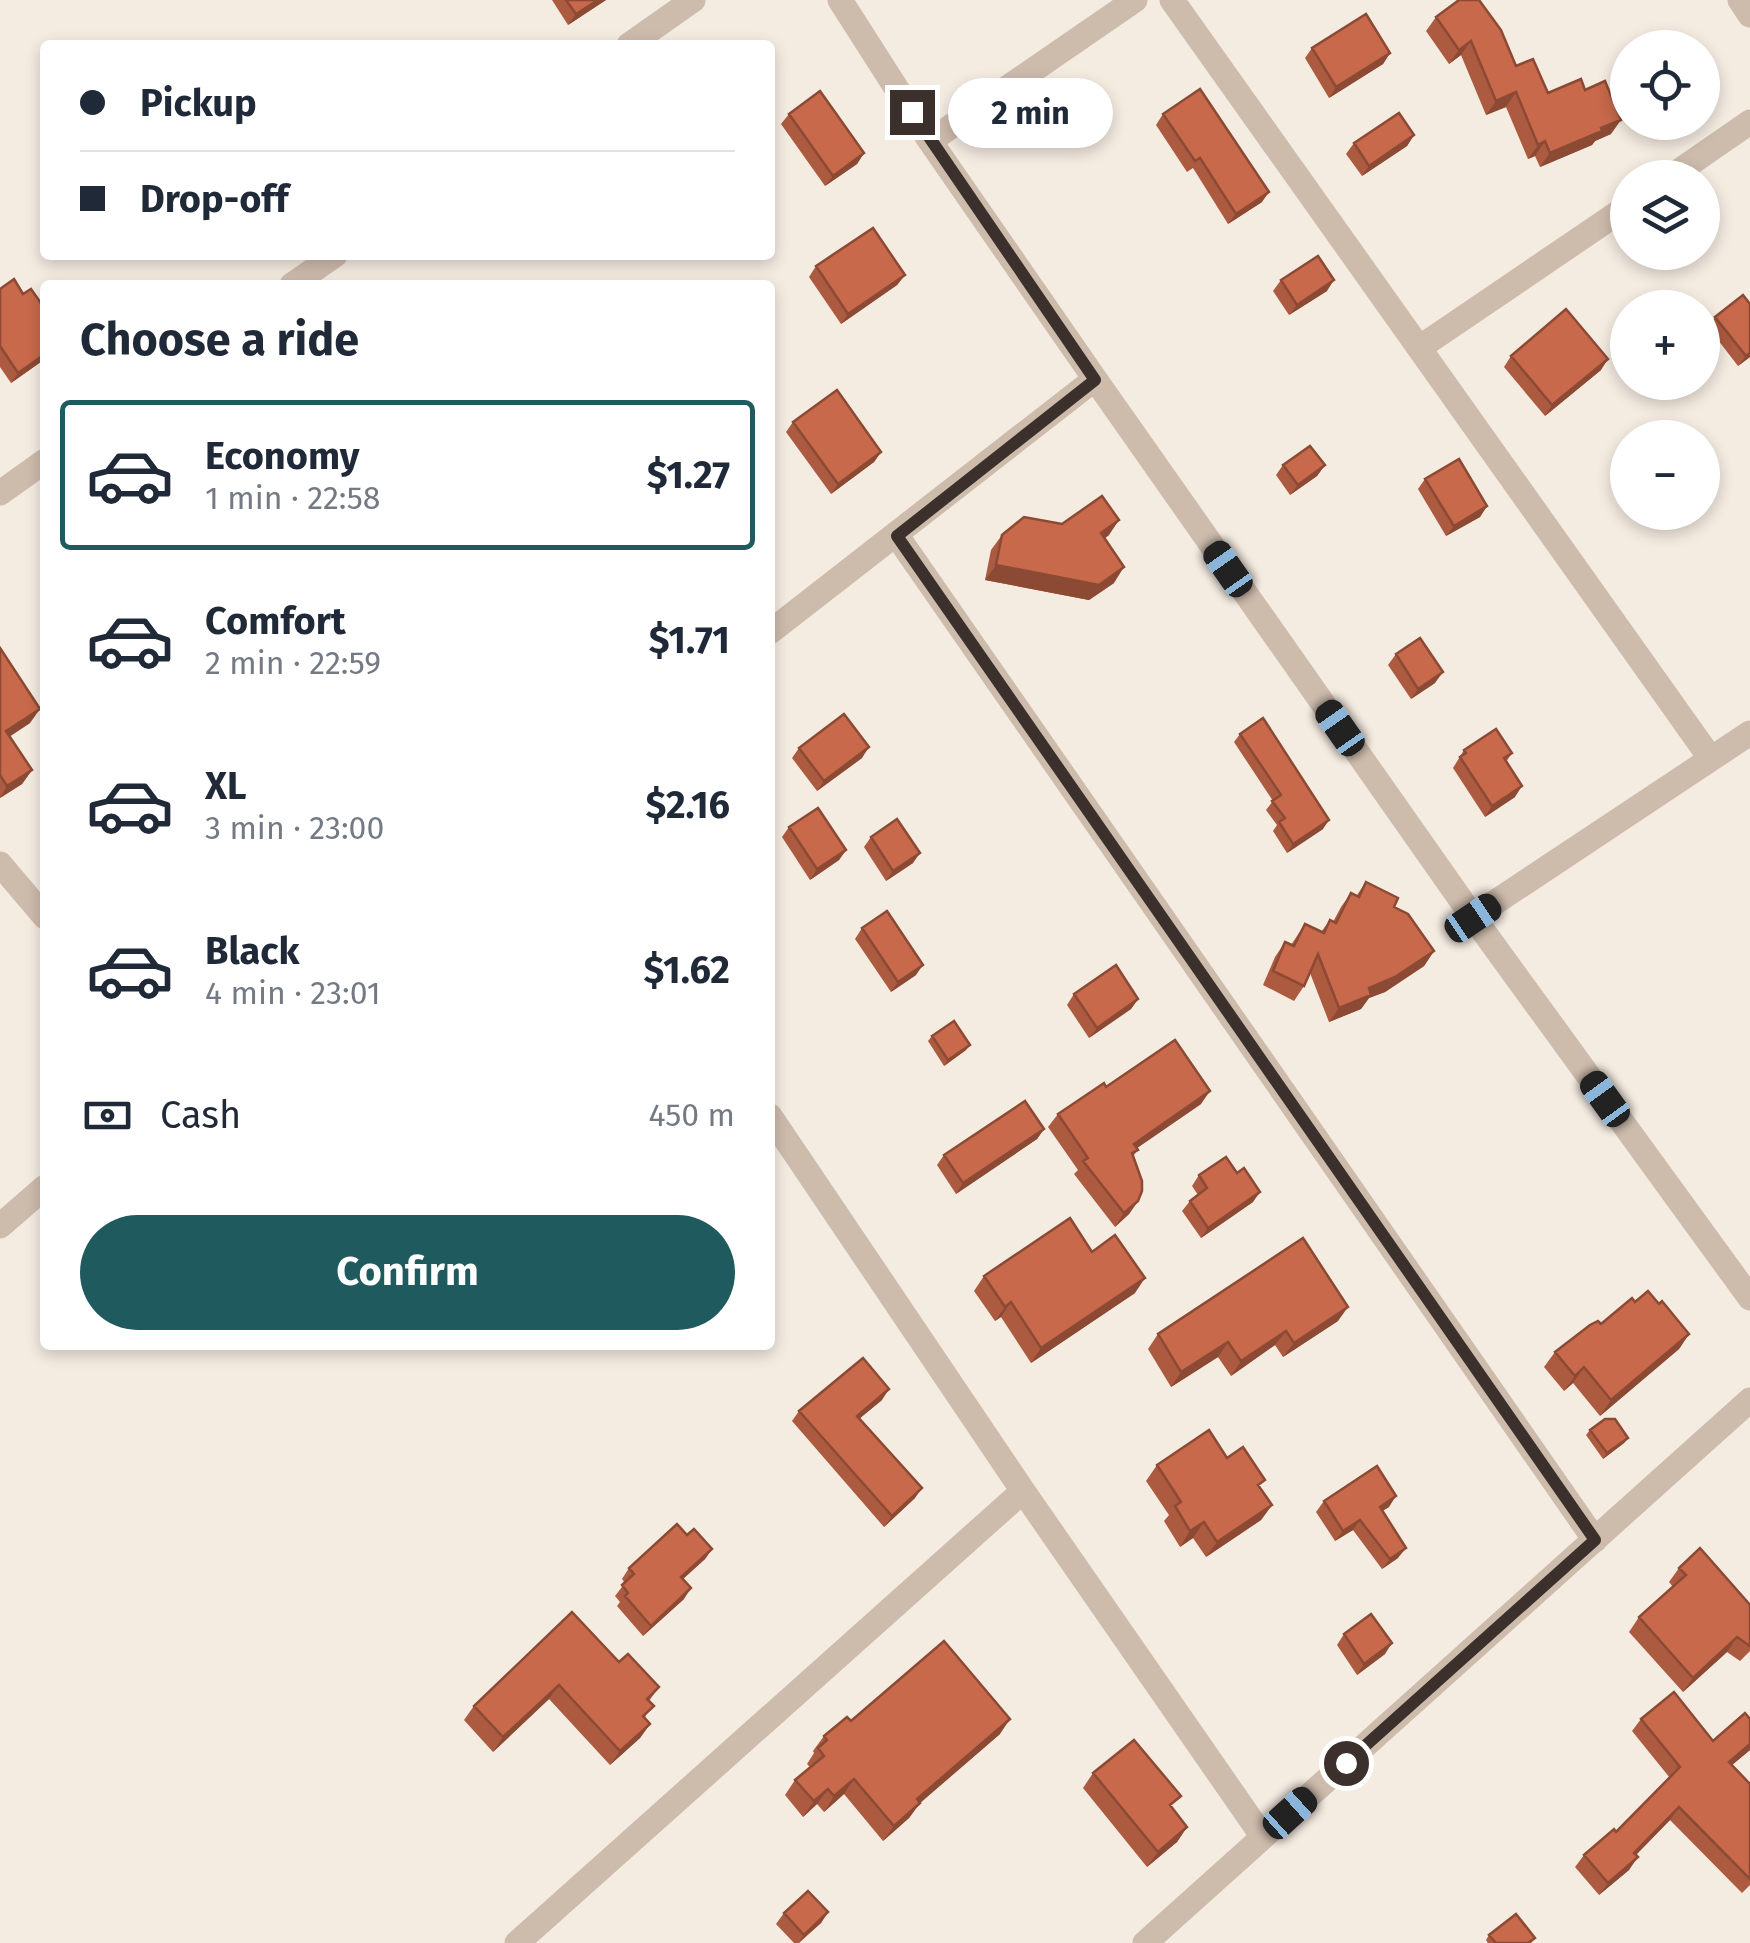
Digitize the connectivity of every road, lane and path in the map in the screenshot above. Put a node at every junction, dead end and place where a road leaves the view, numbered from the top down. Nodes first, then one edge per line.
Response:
1 (693, 0) edge
2 (840, 0) edge
3 (1136, 0) edge
4 (1172, 0) edge
5 (1740, 0) edge
6 (1750, 15) edge
7 (637, 40) edge
8 (1750, 122) edge
9 (930, 141) junction
10 (1695, 160) edge
11 (1610, 218) edge
12 (327, 260) edge
13 (299, 280) edge
14 (1420, 348) junction
15 (1095, 380) junction
16 (40, 465) edge
17 (0, 493) edge
18 (897, 536) junction
19 (775, 628) edge
20 (1750, 733) edge
21 (1711, 758) junction
22 (0, 864) edge
23 (40, 911) edge
24 (1473, 918) junction
25 (775, 1123) edge
26 (40, 1191) edge
27 (0, 1226) edge
28 (1746, 1284) edge
29 (1750, 1400) edge
30 (1023, 1491) junction
31 (1595, 1540) junction
32 (1263, 1838) junction
33 (518, 1943) edge
34 (1146, 1943) edge

1 - 7 street
2 - 9 street
3 - 9 street
4 - 14 street
5 - 6 street
8 - 10 street
9 - 15 street
11 - 14 street
12 - 13 street
14 - 21 street
15 - 18 street
15 - 24 street
16 - 17 street
18 - 19 street
18 - 31 street
20 - 21 street
21 - 24 street
22 - 23 street
24 - 28 street
25 - 30 street
26 - 27 street
29 - 31 street
30 - 32 street
30 - 33 street
31 - 32 street
32 - 34 street

